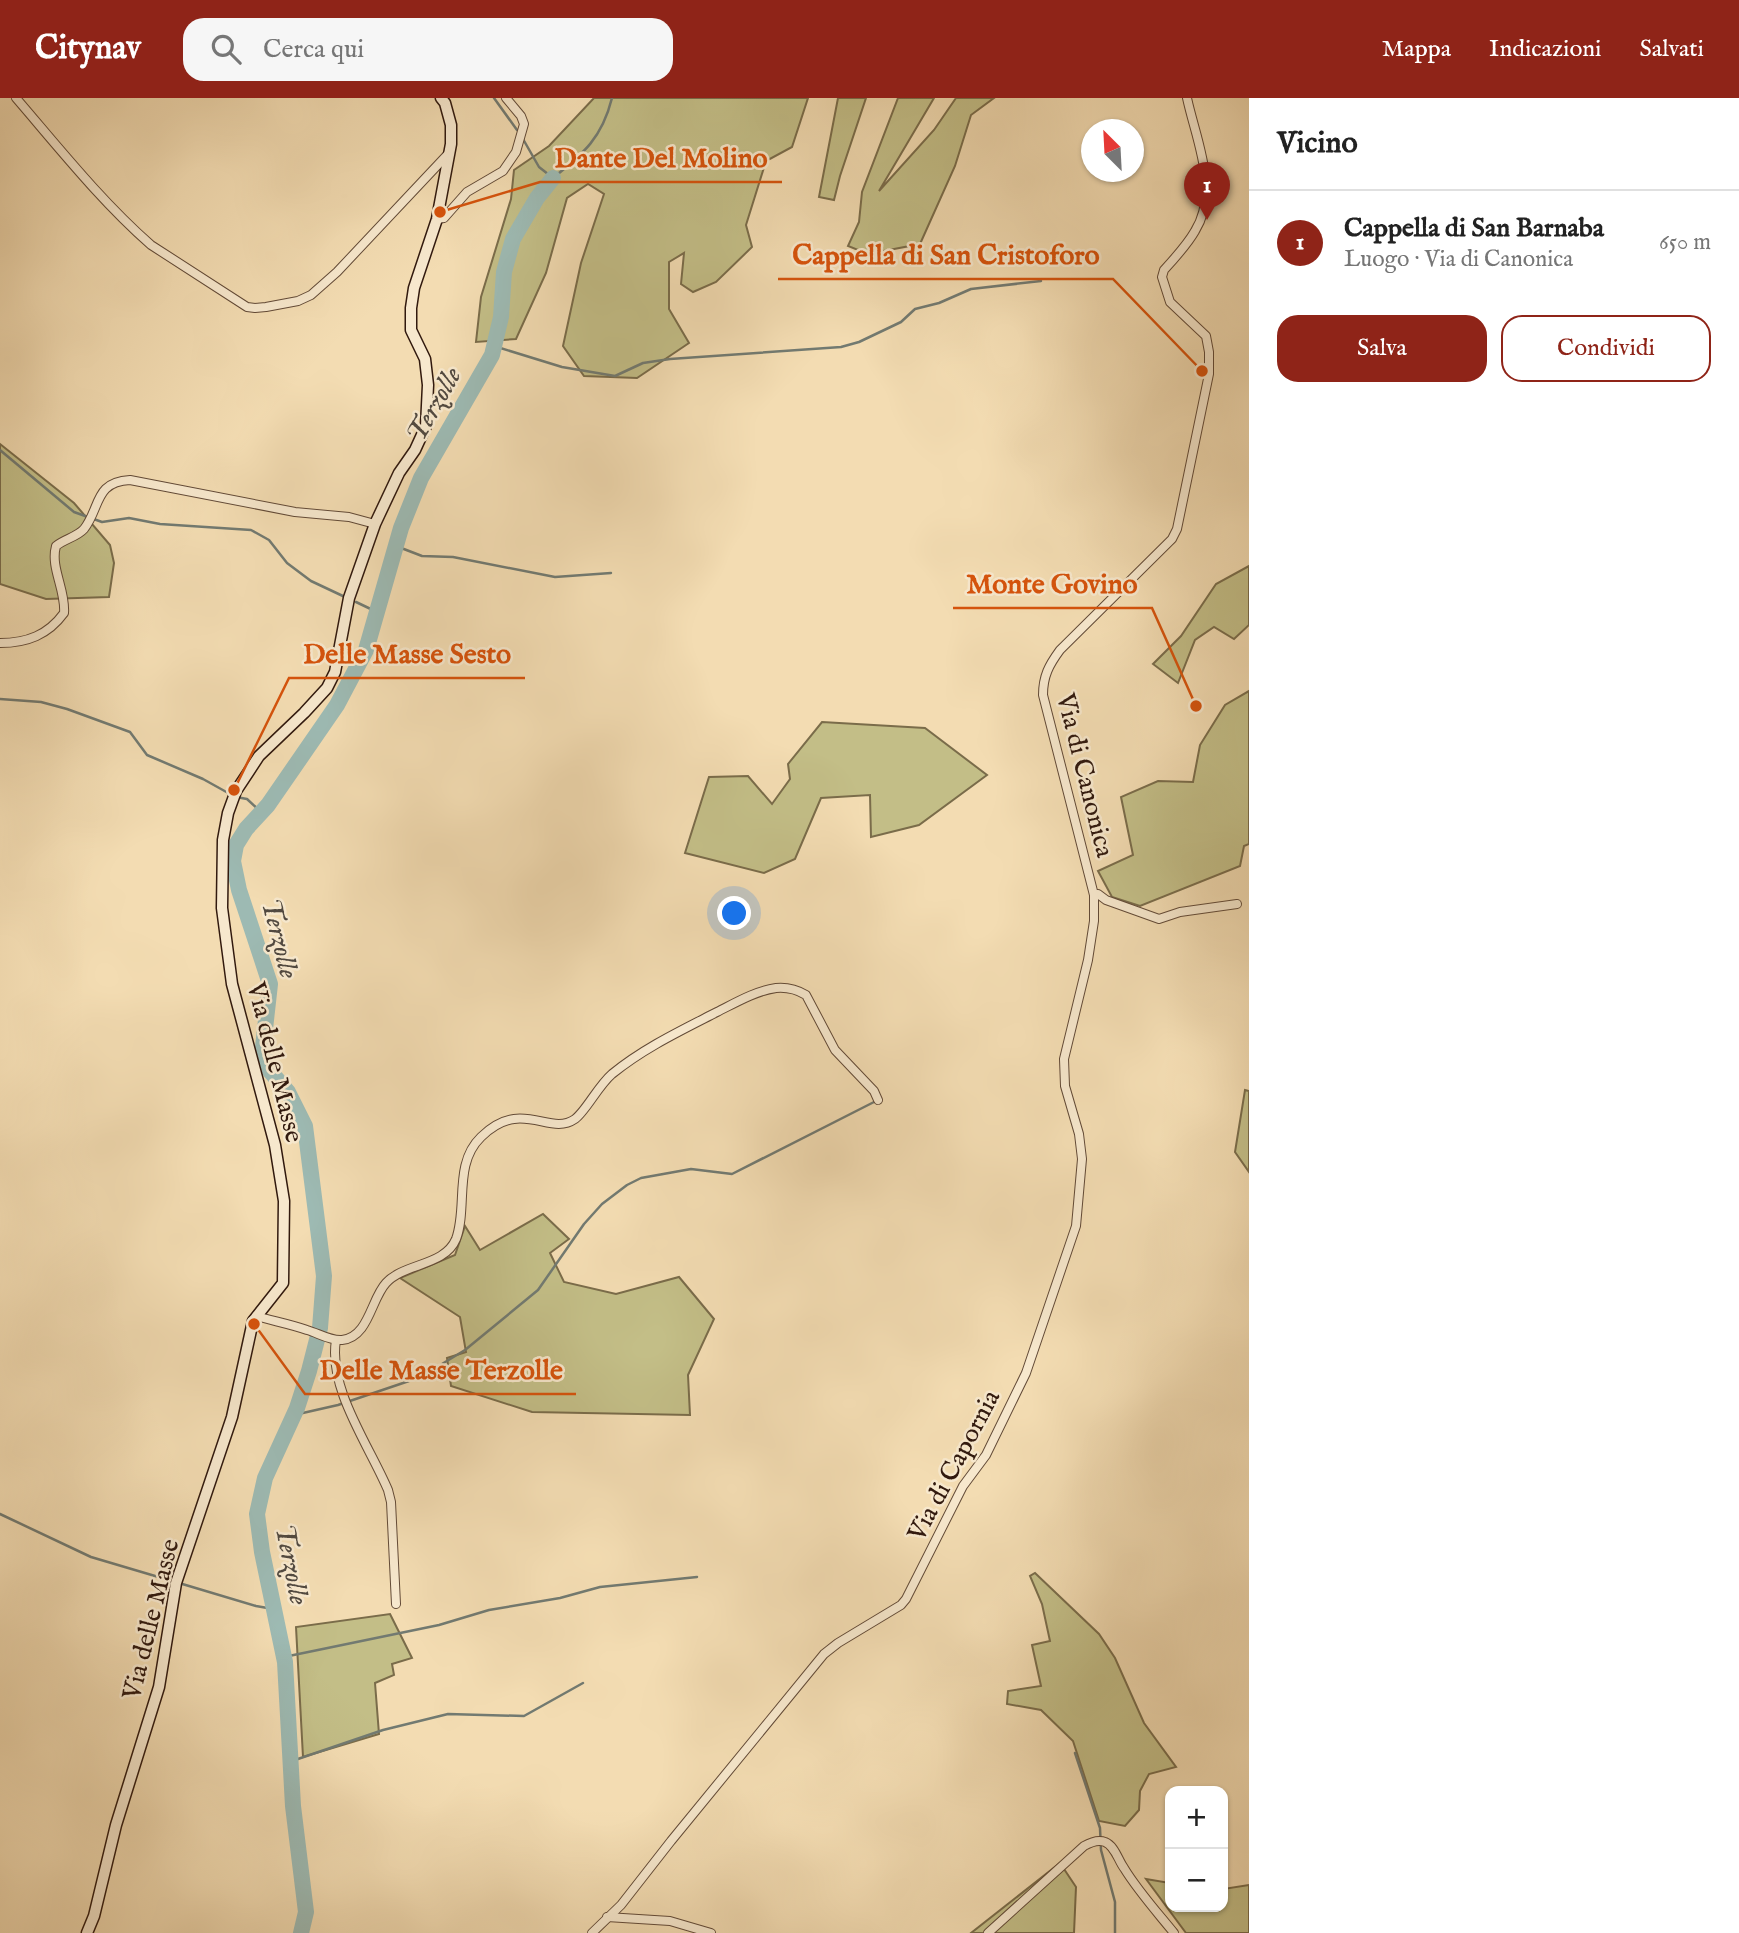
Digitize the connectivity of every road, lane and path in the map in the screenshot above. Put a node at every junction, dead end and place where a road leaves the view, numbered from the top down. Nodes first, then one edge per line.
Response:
1 (16, 98) edge
2 (441, 98) edge
3 (506, 98) edge
4 (1187, 98) edge
5 (449, 153) junction
6 (437, 219) junction
7 (375, 524) junction
8 (0, 643) edge
9 (1094, 895) junction
10 (1237, 904) dead end
11 (1094, 921) joint
12 (878, 1100) dead end
13 (256, 1316) junction
14 (334, 1340) junction
15 (396, 1604) dead end
16 (607, 1917) junction
17 (87, 1933) edge
18 (592, 1933) edge
19 (711, 1933) edge
20 (988, 1933) edge
21 (1174, 1933) edge

1 - 5 street
2 - 5 street, Via delle Masse
3 - 6 street
4 - 9 street, Via di Canonica
5 - 6 street, Via delle Masse
6 - 7 street, Via delle Masse
7 - 8 street
7 - 13 street, Via delle Masse
9 - 10 street
9 - 11 street, Via di Canonica
11 - 16 street, Via di Capornia
12 - 14 street
13 - 14 street
13 - 17 street, Via delle Masse
14 - 15 street
16 - 18 street, Via di Capornia
16 - 19 street
20 - 21 street

